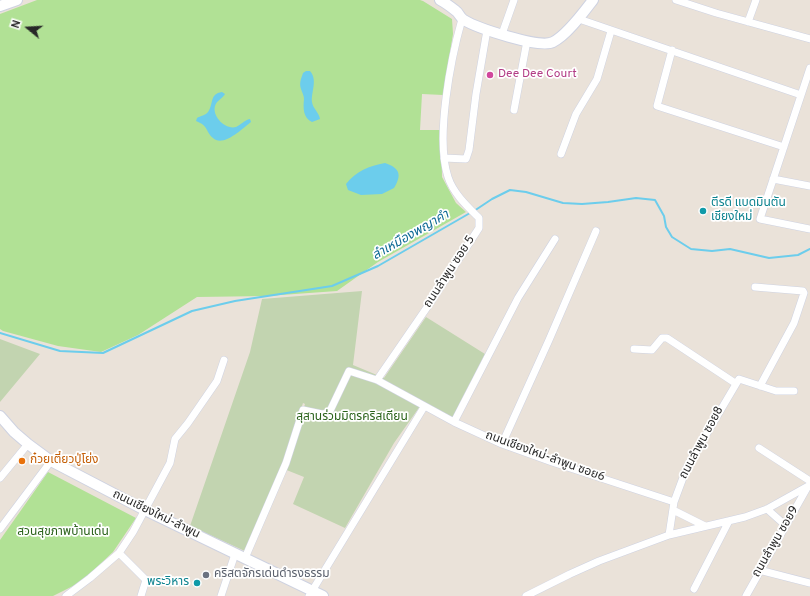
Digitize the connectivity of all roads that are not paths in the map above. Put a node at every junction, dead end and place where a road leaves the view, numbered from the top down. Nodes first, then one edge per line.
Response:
1 (16, 0) edge
2 (440, 0) edge
3 (514, 0) edge
4 (593, 0) edge
5 (676, 0) edge
6 (756, 0) edge
7 (0, 6) edge
8 (462, 19) junction
9 (579, 19) junction
10 (748, 22) junction
11 (487, 30) junction
12 (611, 31) junction
13 (502, 34) junction
14 (810, 39) edge
15 (527, 41) junction
16 (672, 50) junction
17 (810, 68) edge
18 (801, 95) junction
19 (514, 110) dead end
20 (784, 147) junction
21 (561, 154) dead end
22 (444, 158) junction
23 (773, 179) junction
24 (810, 186) edge
25 (810, 229) edge
26 (596, 231) dead end
27 (555, 239) dead end
28 (755, 287) dead end
29 (634, 349) dead end
30 (224, 360) dead end
31 (377, 380) junction
32 (737, 381) junction
33 (760, 386) junction
34 (794, 391) dead end
35 (424, 407) junction
36 (0, 416) edge
37 (454, 422) junction
38 (28, 444) junction
39 (502, 444) junction
40 (759, 448) dead end
41 (51, 461) junction
42 (0, 478) edge
43 (809, 484) edge
44 (674, 502) junction
45 (767, 509) junction
46 (145, 510) junction
47 (673, 510) junction
48 (729, 521) junction
49 (785, 524) junction
50 (705, 526) junction
51 (0, 529) edge
52 (669, 535) junction
53 (119, 553) junction
54 (235, 554) junction
55 (246, 558) junction
56 (759, 570) junction
57 (810, 583) edge
58 (694, 589) dead end
59 (310, 593) edge
60 (66, 596) edge
61 (142, 596) edge
62 (221, 596) edge
63 (323, 596) edge
64 (526, 596) edge
65 (746, 596) edge

1 - 7 main road
2 - 8 main road
3 - 13 street
4 - 9 main road
5 - 10 street
6 - 10 street
8 - 11 main road
8 - 22 street, ถนนลำพูน ซอย 5
9 - 12 street
9 - 15 main road
10 - 14 street
11 - 13 main road
11 - 22 street
12 - 16 street
12 - 21 street
13 - 15 main road
15 - 19 street
16 - 18 street
16 - 20 street
17 - 18 street
18 - 20 street
20 - 23 street
22 - 31 street, ถนนลำพูน ซอย 5
23 - 24 street
23 - 25 street
26 - 39 street
27 - 37 street
28 - 33 street
29 - 32 street
30 - 46 street
31 - 35 street, ถนนเชียงใหม่-ลำพูน ซอย6
31 - 55 street, ถนนเชียงใหม่-ลำพูน ซอย6
32 - 33 street
32 - 44 street, ถนนลำพูน ซอย8
33 - 34 street
35 - 37 street, ถนนเชียงใหม่-ลำพูน ซอย6
35 - 59 street
36 - 38 main road, ถนนเชียงใหม่-ลำพูน
37 - 39 street, ถนนเชียงใหม่-ลำพูน ซอย6
38 - 41 main road, ถนนเชียงใหม่-ลำพูน
38 - 42 street
39 - 44 street, ถนนเชียงใหม่-ลำพูน ซอย6
40 - 43 street
41 - 46 main road, ถนนเชียงใหม่-ลำพูน
41 - 51 street
43 - 45 street
43 - 49 street, ถนนลำพูน ซอย9
44 - 47 street, ถนนลำพูน ซอย8
45 - 48 street
45 - 49 street
46 - 53 street
46 - 54 main road, ถนนเชียงใหม่-ลำพูน
47 - 50 street
47 - 52 street, ถนนลำพูน ซอย8
48 - 50 street
48 - 58 street
49 - 56 street, ถนนลำพูน ซอย9
50 - 52 street
52 - 64 street
53 - 60 street
53 - 61 street
54 - 55 main road, ถนนเชียงใหม่-ลำพูน
54 - 62 street
55 - 59 main road, ถนนเชียงใหม่-ลำพูน
56 - 57 street
56 - 65 street, ถนนลำพูน ซอย9
59 - 63 main road, ถนนเชียงใหม่-ลำพูน

